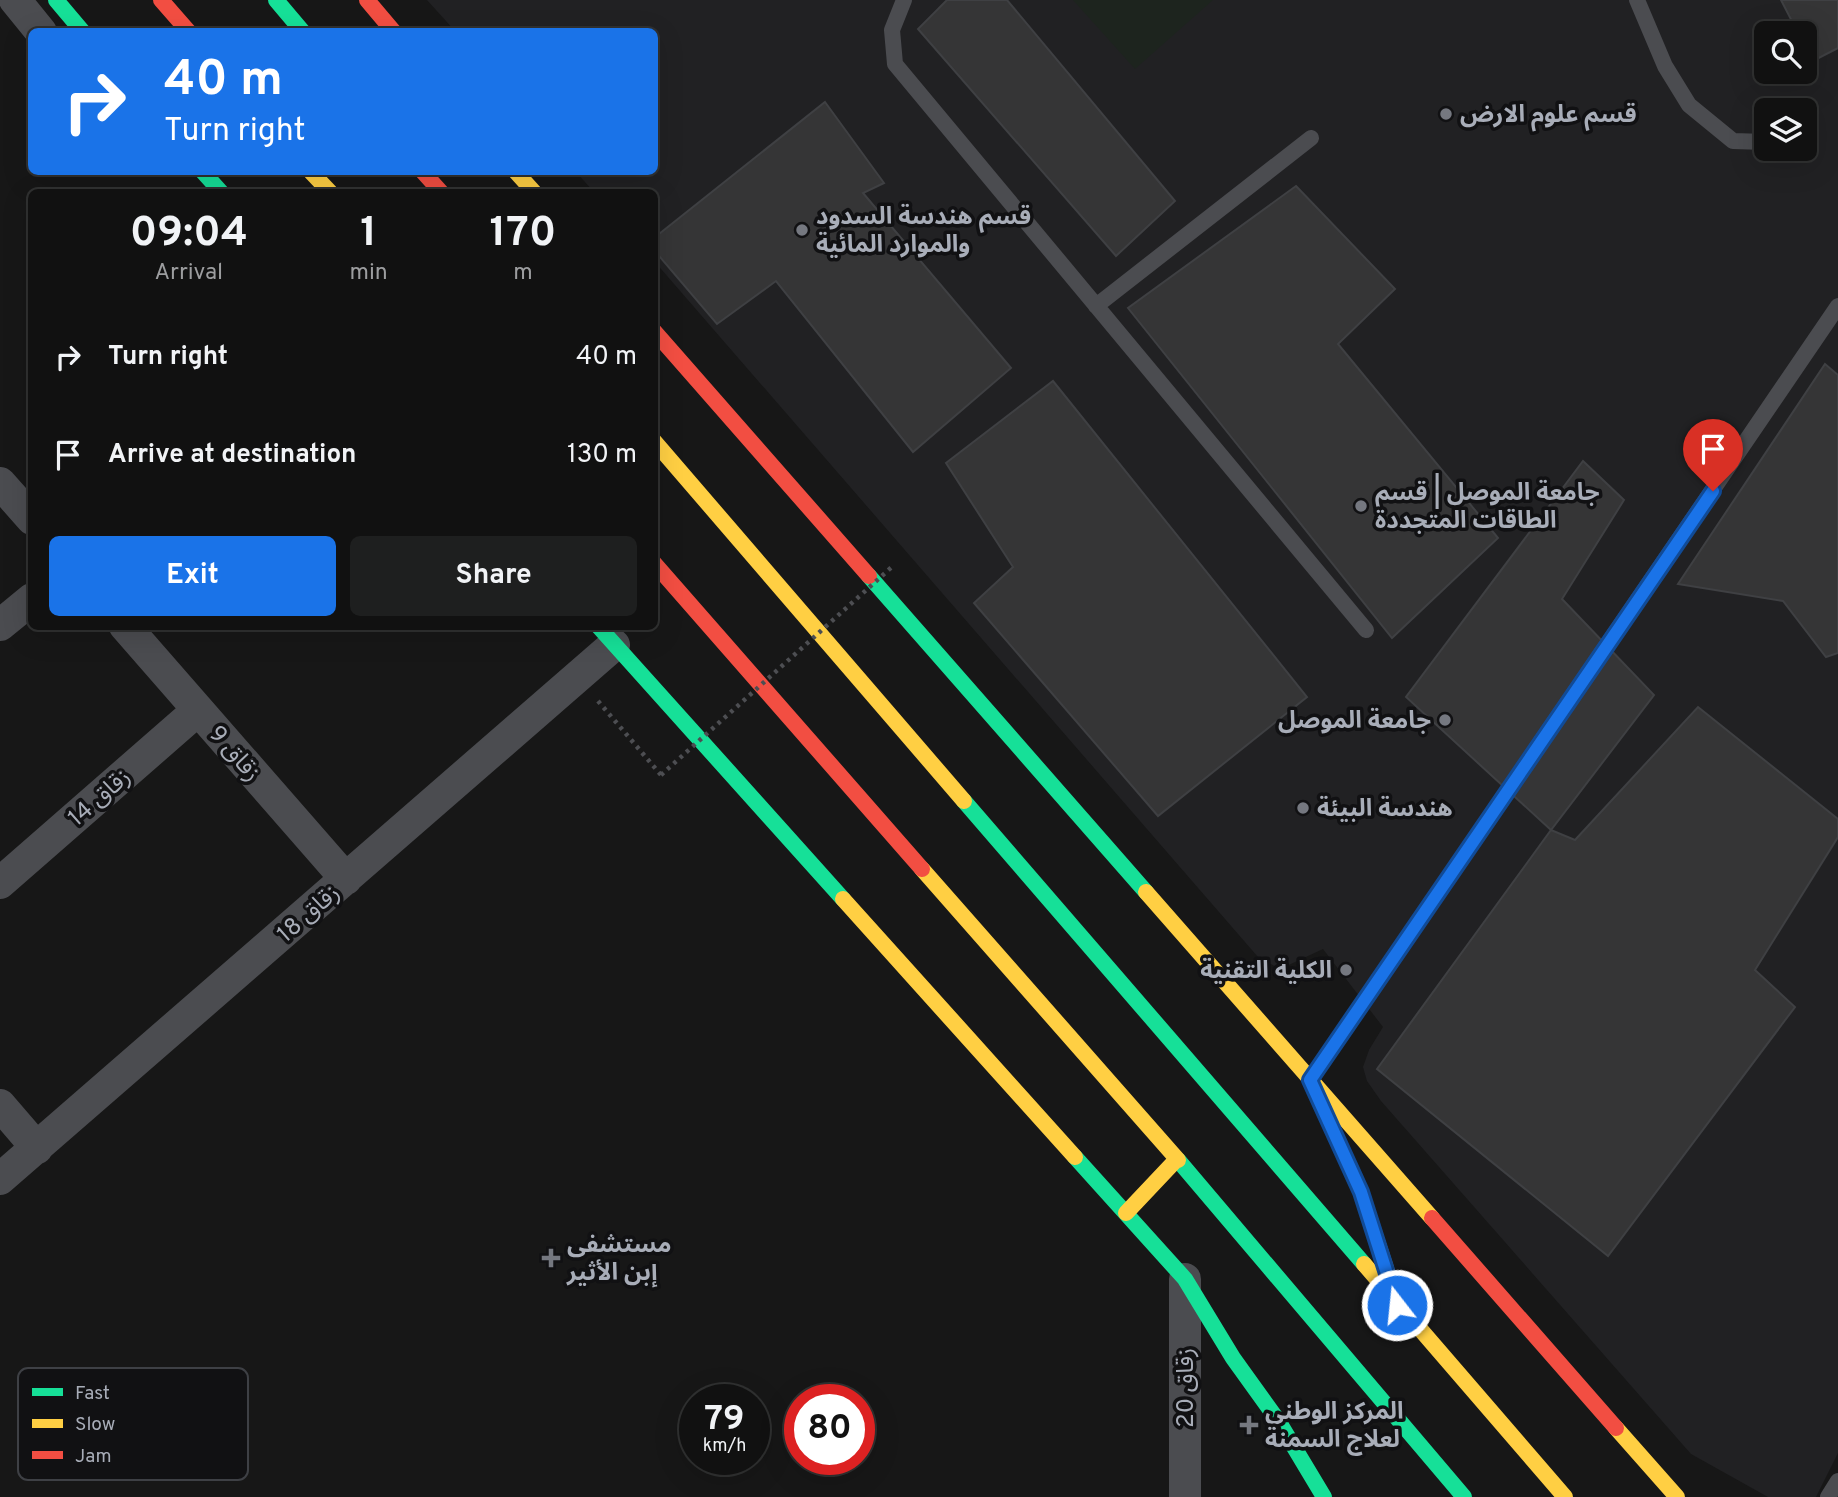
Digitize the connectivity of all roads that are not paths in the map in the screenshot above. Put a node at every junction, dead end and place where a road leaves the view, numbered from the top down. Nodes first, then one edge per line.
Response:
1 (15, 0) edge
2 (56, 0) edge
3 (161, 0) edge
4 (276, 0) edge
5 (367, 0) edge
6 (904, 0) edge
7 (1637, 0) edge
8 (38, 28) edge
9 (80, 28) edge
10 (186, 28) edge
11 (300, 28) edge
12 (391, 28) edge
13 (1311, 138) dead end
14 (1754, 142) edge
15 (206, 175) edge
16 (314, 175) edge
17 (426, 175) edge
18 (519, 175) edge
19 (218, 189) edge
20 (327, 189) edge
21 (438, 189) edge
22 (531, 189) edge
23 (1096, 306) junction
24 (1838, 306) edge
25 (658, 336) edge
26 (658, 446) edge
27 (0, 483) edge
28 (28, 514) edge
29 (658, 568) edge
30 (28, 602) edge
31 (0, 625) edge
32 (1366, 629) dead end
33 (128, 630) edge
34 (606, 636) edge
35 (198, 710) junction
36 (346, 879) junction
37 (0, 883) edge
38 (1310, 1080) junction
39 (0, 1105) edge
40 (37, 1148) junction
41 (1177, 1159) junction
42 (0, 1179) edge
43 (1126, 1213) junction
44 (1185, 1279) junction
45 (1397, 1305) junction
46 (1838, 1481) edge
47 (1185, 1497) edge
48 (1324, 1497) edge
49 (1464, 1497) edge
50 (1565, 1497) edge
51 (1677, 1497) edge
52 (1828, 1497) edge

1 - 8 street
2 - 9 main road
3 - 10 main road
4 - 11 main road
5 - 12 main road
6 - 23 lane
7 - 14 lane
13 - 23 lane
15 - 19 main road
16 - 20 main road
17 - 21 main road
18 - 22 main road
23 - 32 lane
24 - 38 lane
25 - 38 main road
26 - 45 main road
27 - 28 street
29 - 41 main road
30 - 31 street
33 - 35 street, زقاق 9
34 - 36 street, زقاق 18
34 - 43 main road
35 - 36 street, زقاق 9
35 - 37 street, زقاق 14
36 - 40 street, زقاق 18
38 - 45 main road
38 - 51 main road
39 - 40 street
40 - 42 street, زقاق 18
41 - 43 main road
41 - 49 main road
43 - 44 main road
44 - 47 street, زقاق 20
44 - 48 main road
45 - 50 main road
46 - 52 lane

